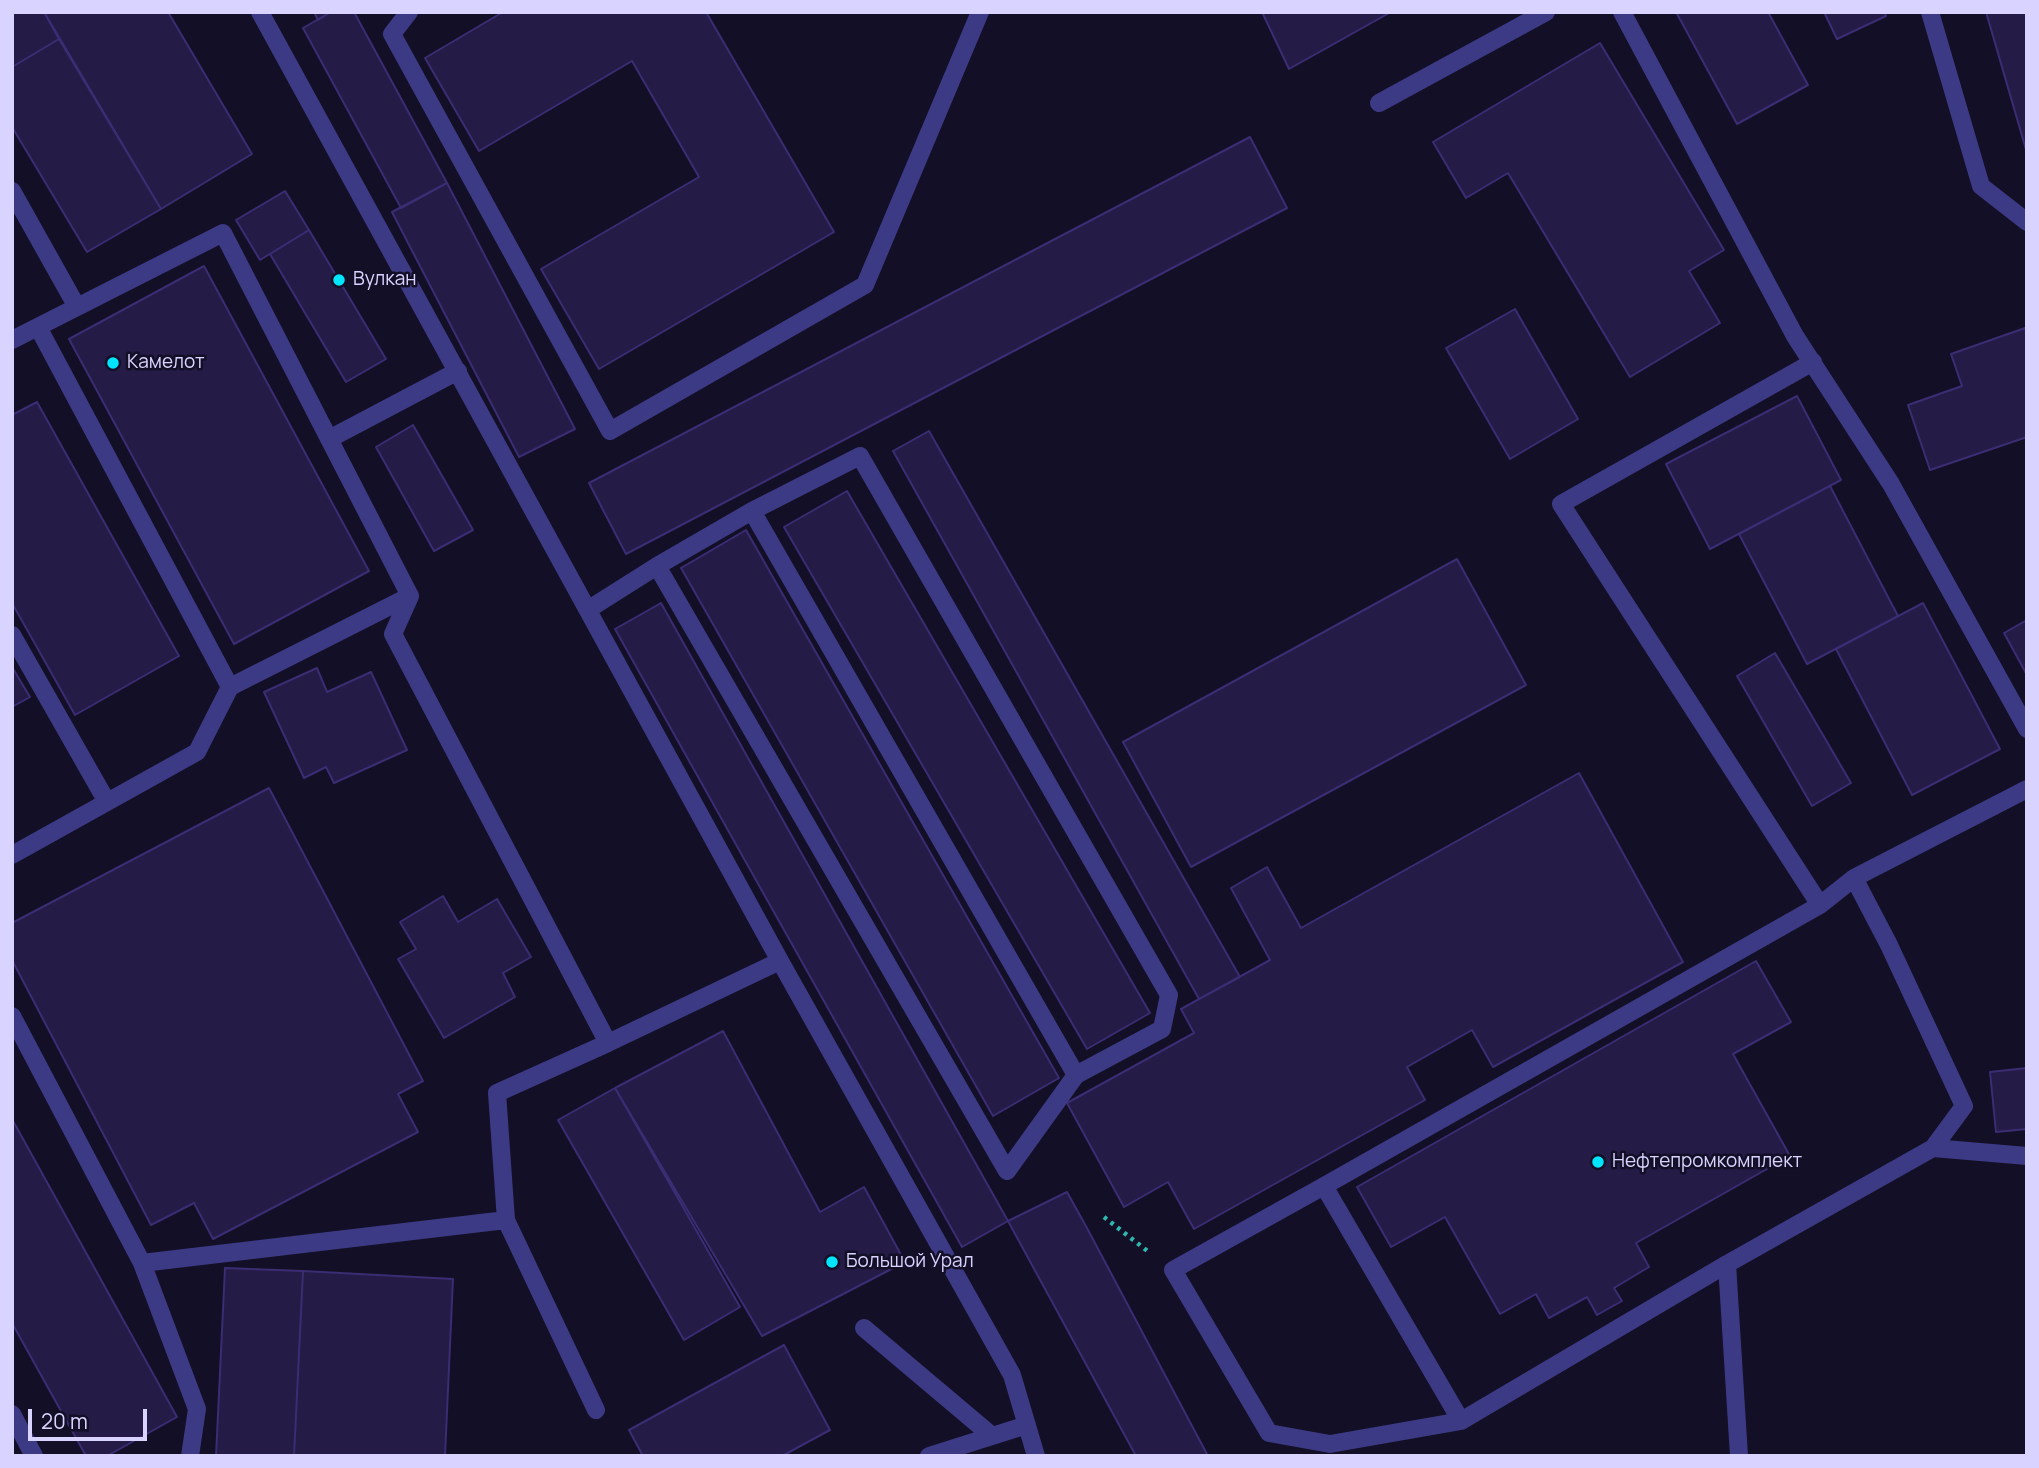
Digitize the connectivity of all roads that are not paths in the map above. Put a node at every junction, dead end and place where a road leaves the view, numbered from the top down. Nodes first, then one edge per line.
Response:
1 (260, 12) edge
2 (409, 12) edge
3 (980, 12) edge
4 (1546, 12) edge
5 (1622, 12) edge
6 (1930, 12) edge
7 (1379, 103) dead end
8 (12, 191) edge
9 (2027, 222) edge
10 (77, 307) junction
11 (38, 327) junction
12 (12, 340) edge
13 (1813, 362) junction
14 (458, 371) junction
15 (329, 439) junction
16 (752, 511) junction
17 (657, 566) junction
18 (410, 596) junction
19 (589, 609) junction
20 (12, 635) edge
21 (230, 687) junction
22 (2027, 729) edge
23 (2027, 789) edge
24 (107, 802) junction
25 (12, 855) edge
26 (1854, 878) junction
27 (1820, 905) junction
28 (780, 961) junction
29 (12, 1016) edge
30 (608, 1043) junction
31 (1076, 1075) junction
32 (1933, 1148) junction
33 (2027, 1156) edge
34 (1324, 1186) junction
35 (506, 1220) junction
36 (142, 1262) junction
37 (1727, 1264) junction
38 (864, 1328) dead end
39 (596, 1410) dead end
40 (12, 1414) edge
41 (1461, 1421) junction
42 (1027, 1424) junction
43 (992, 1436) junction
44 (34, 1456) edge
45 (190, 1456) edge
46 (929, 1456) edge
47 (1036, 1456) edge
48 (1739, 1456) edge

1 - 14 lane
2 - 3 lane
4 - 7 lane
5 - 13 lane
6 - 9 lane
8 - 10 lane
10 - 11 lane
10 - 15 lane
11 - 12 lane
11 - 21 lane
13 - 22 lane
13 - 27 lane
14 - 15 lane
14 - 19 lane
15 - 18 lane
16 - 17 lane
16 - 31 lane
16 - 31 lane
17 - 19 lane
17 - 31 lane
18 - 21 lane
18 - 30 lane
19 - 28 lane
20 - 24 lane
21 - 24 lane
23 - 26 lane
24 - 25 lane
26 - 27 lane
26 - 32 lane
27 - 34 lane
28 - 30 lane
28 - 42 lane
29 - 36 lane
30 - 35 lane
32 - 33 lane
32 - 37 lane
34 - 41 lane
34 - 41 lane
35 - 36 lane
35 - 39 lane
36 - 45 lane
37 - 41 lane
37 - 48 lane
38 - 43 lane
40 - 44 lane
42 - 43 lane
42 - 47 lane
43 - 46 lane

